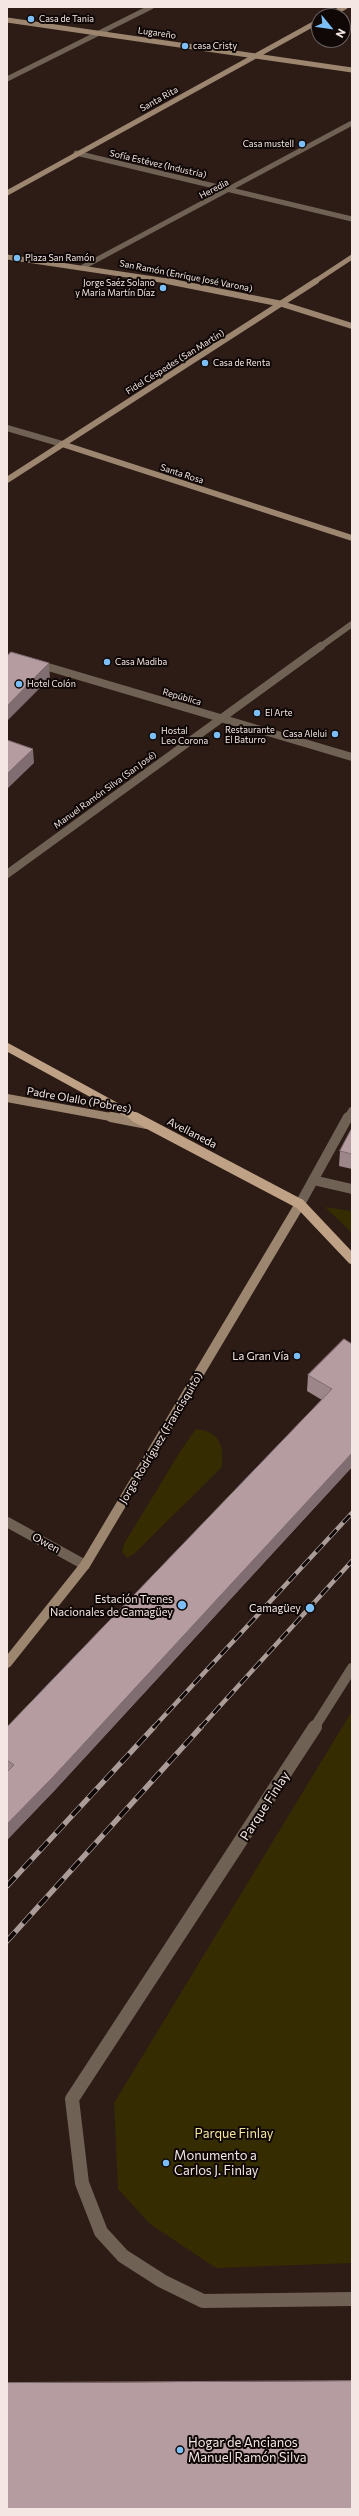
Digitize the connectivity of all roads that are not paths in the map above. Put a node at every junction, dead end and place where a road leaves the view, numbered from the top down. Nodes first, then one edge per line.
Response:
1 (151, 7) edge
2 (7, 20) edge
3 (311, 25) edge
4 (98, 33) junction
5 (256, 55) junction
6 (352, 70) edge
7 (7, 79) edge
8 (352, 123) edge
9 (76, 153) junction
10 (230, 189) junction
11 (7, 193) edge
12 (352, 219) edge
13 (9, 256) edge
14 (352, 257) edge
15 (83, 267) junction
16 (282, 304) junction
17 (352, 326) edge
18 (7, 428) edge
19 (62, 444) junction
20 (7, 480) edge
21 (352, 538) edge
22 (352, 624) edge
23 (30, 662) edge
24 (219, 718) junction
25 (352, 758) edge
26 (7, 874) edge
27 (7, 1047) edge
28 (7, 1098) edge
29 (352, 1111) edge
30 (147, 1124) junction
31 (313, 1180) junction
32 (352, 1189) edge
33 (300, 1204) junction
34 (352, 1259) edge
35 (7, 1522) edge
36 (85, 1565) junction
37 (7, 1663) edge
38 (352, 1668) edge
39 (352, 2299) edge

1 - 4 street
2 - 4 street, Lugareño
3 - 5 street, Santa Rita
4 - 5 street, Lugareño
4 - 7 street
5 - 6 street, Lugareño
5 - 9 street, Santa Rita
8 - 10 street, Heredia
9 - 10 street, Sofía Estévez (Industria)
9 - 11 street, Santa Rita
10 - 12 street, Sofía Estévez (Industria)
10 - 15 street, Heredia
13 - 15 street, San Ramón (Enrique José Varona)
14 - 16 street, Fidel Céspedes (San Martín)
15 - 16 street, San Ramón (Enrique José Varona)
16 - 17 street, San Ramón (Enrique José Varona)
16 - 19 street, Fidel Céspedes (San Martín)
18 - 19 street, Santa Rosa
19 - 20 street, Fidel Céspedes (San Martín)
19 - 21 street, Santa Rosa
22 - 24 street, Manuel Ramón Silva (San José)
23 - 24 street, República
24 - 25 street, República
24 - 26 street, Manuel Ramón Silva (San José)
27 - 30 main road, Avellaneda
28 - 30 street, Padre Olallo (Pobres)
29 - 31 street
30 - 33 main road, Avellaneda
31 - 32 street
31 - 33 street
33 - 34 main road, Avellaneda
33 - 36 street, Jorge Rodríguez (Francisquito)
35 - 36 street, Owen
36 - 37 street, Jorge Rodríguez (Francisquito)
38 - 39 street, Parque Finlay

